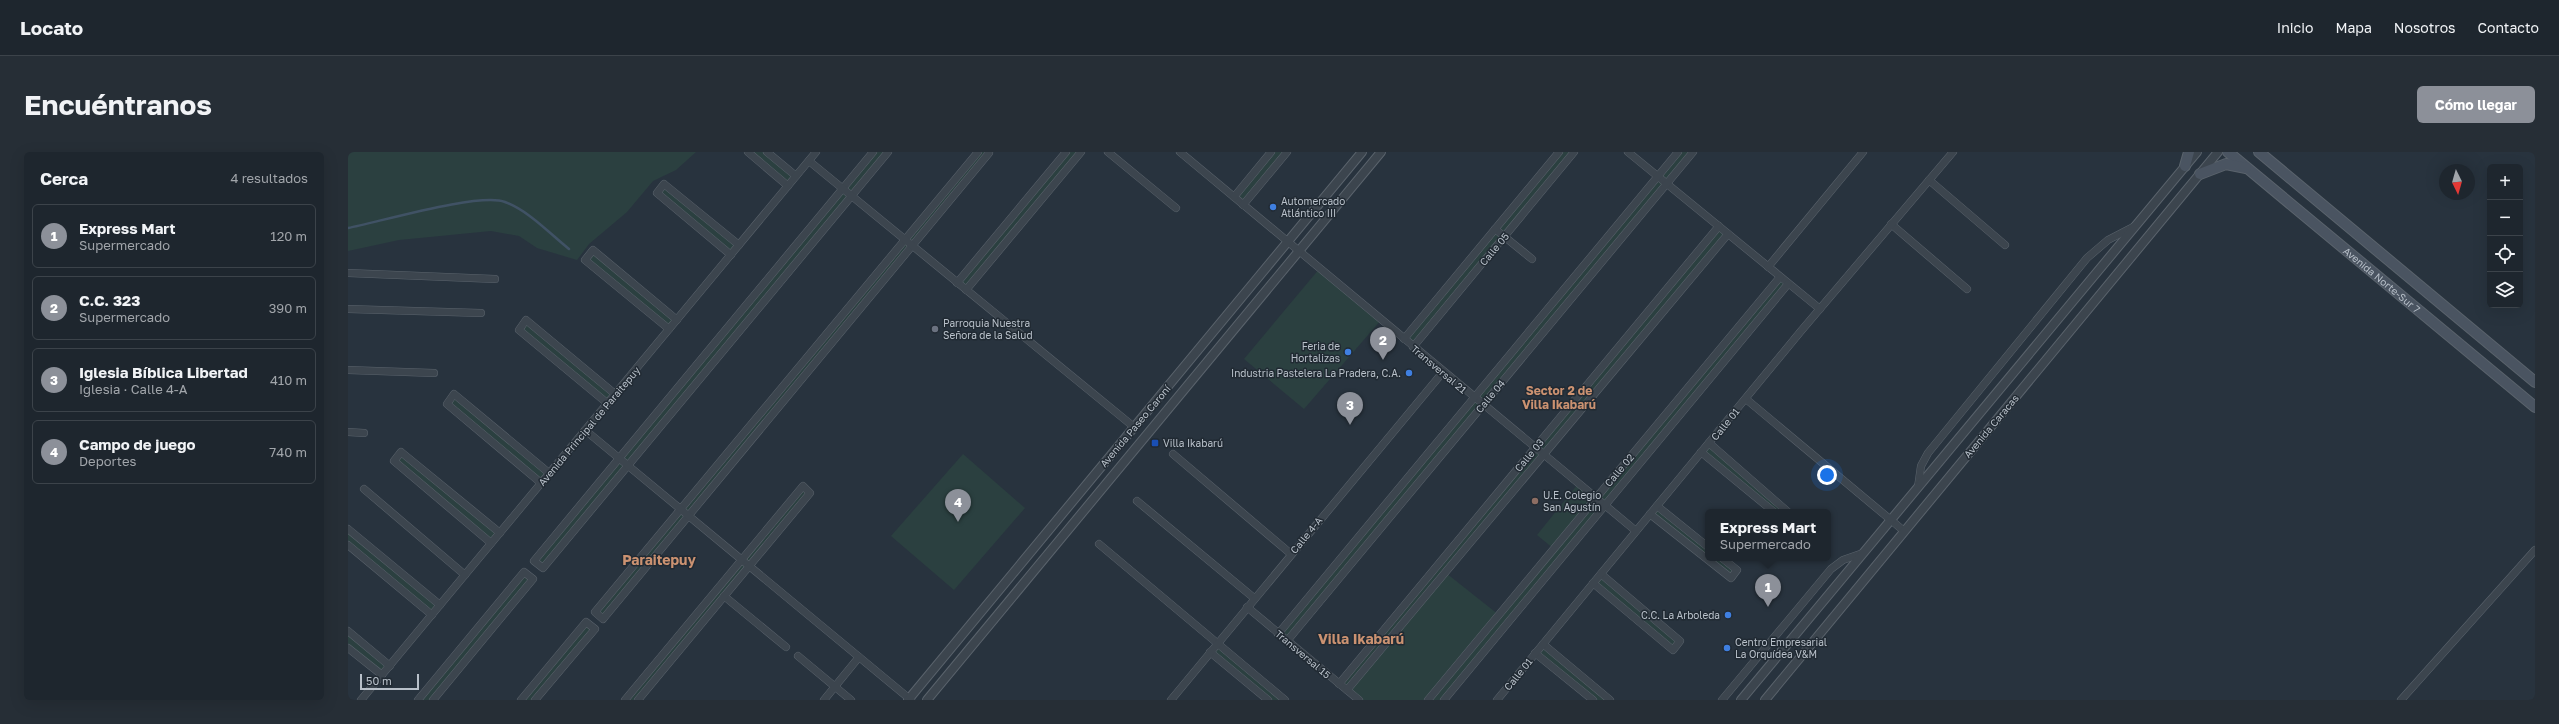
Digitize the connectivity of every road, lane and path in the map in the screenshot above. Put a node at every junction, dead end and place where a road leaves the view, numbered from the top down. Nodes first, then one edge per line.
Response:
1 (748, 152) edge
2 (767, 152) edge
3 (816, 152) edge
4 (873, 152) edge
5 (888, 152) edge
6 (978, 152) edge
7 (988, 152) edge
8 (1066, 152) edge
9 (1081, 152) edge
10 (1108, 152) edge
11 (1182, 152) edge
12 (1271, 152) edge
13 (1287, 152) edge
14 (1362, 152) edge
15 (1381, 152) edge
16 (1559, 152) edge
17 (1574, 152) edge
18 (1628, 152) edge
19 (1678, 152) edge
20 (1693, 152) edge
21 (1864, 152) edge
22 (1952, 152) edge
23 (2189, 152) edge
24 (2197, 152) edge
25 (2218, 152) edge
26 (2228, 152) edge
27 (2262, 153) edge
28 (809, 161) junction
29 (2185, 166) junction
30 (2249, 169) junction
31 (2200, 174) junction
32 (796, 176) junction
33 (1658, 176) junction
34 (1929, 180) junction
35 (1667, 184) junction
36 (788, 186) junction
37 (843, 189) junction
38 (1034, 191) junction
39 (852, 196) junction
40 (1234, 197) junction
41 (1043, 198) junction
42 (1243, 204) junction
43 (1176, 208) dead end
44 (1891, 224) junction
45 (1617, 225) junction
46 (1719, 226) junction
47 (2135, 226) junction
48 (1495, 229) junction
49 (1626, 233) junction
50 (1728, 234) junction
51 (1504, 236) junction
52 (905, 240) junction
53 (1288, 242) junction
54 (739, 245) junction
55 (2005, 245) dead end
56 (912, 246) junction
57 (1299, 251) junction
58 (1697, 253) junction
59 (731, 255) junction
60 (1532, 259) dead end
61 (1706, 260) junction
62 (1768, 267) junction
63 (348, 273) edge
64 (1780, 277) junction
65 (495, 279) dead end
66 (957, 283) junction
67 (1788, 284) junction
68 (1566, 287) junction
69 (1967, 289) dead end
70 (966, 290) junction
71 (1576, 294) junction
72 (1763, 297) junction
73 (1772, 303) junction
74 (348, 309) edge
75 (1820, 309) junction
76 (481, 313) dead end
77 (677, 320) junction
78 (669, 329) junction
79 (1628, 337) junction
80 (1404, 339) junction
81 (1637, 344) junction
82 (1413, 347) junction
83 (711, 348) junction
84 (720, 355) junction
85 (348, 370) edge
86 (1443, 372) junction
87 (434, 373) dead end
88 (2535, 382) edge
89 (1688, 387) junction
90 (615, 394) junction
91 (1697, 394) junction
92 (1474, 397) junction
93 (773, 398) junction
94 (1746, 399) junction
95 (607, 403) junction
96 (781, 404) junction
97 (1483, 405) junction
98 (2535, 407) edge
99 (1134, 428) junction
100 (585, 430) junction
101 (348, 432) edge
102 (364, 433) dead end
103 (1709, 443) junction
104 (1535, 448) junction
105 (1702, 452) junction
106 (1173, 454) dead end
107 (1544, 456) junction
108 (619, 458) junction
109 (1626, 462) junction
110 (628, 466) junction
111 (1634, 469) junction
112 (549, 473) junction
113 (541, 483) junction
114 (364, 488) dead end
115 (1918, 488) junction
116 (1596, 498) junction
117 (1137, 501) dead end
118 (1604, 505) junction
119 (1657, 506) junction
120 (680, 509) junction
121 (1770, 509) edge
122 (1785, 509) edge
123 (1650, 514) junction
124 (1377, 515) junction
125 (688, 516) junction
126 (1891, 520) junction
127 (1386, 522) junction
128 (348, 529) edge
129 (1636, 531) junction
130 (1904, 531) junction
131 (500, 533) junction
132 (491, 543) junction
133 (1099, 544) dead end
134 (1705, 544) edge
135 (348, 545) edge
136 (2535, 550) edge
137 (1863, 553) junction
138 (1291, 554) junction
139 (1705, 557) edge
140 (742, 560) junction
141 (1709, 561) edge
142 (1726, 561) edge
143 (749, 566) junction
144 (1437, 566) junction
145 (1446, 573) junction
146 (1601, 574) junction
147 (465, 575) junction
148 (1593, 584) junction
149 (724, 596) junction
150 (1254, 598) junction
151 (440, 605) junction
152 (1247, 607) junction
153 (432, 615) junction
154 (1499, 615) junction
155 (1508, 622) junction
156 (348, 631) edge
157 (1278, 634) junction
158 (1287, 641) junction
159 (1217, 644) junction
160 (1543, 644) junction
161 (786, 647) dead end
162 (348, 648) edge
163 (1210, 652) junction
164 (1535, 653) junction
165 (798, 656) dead end
166 (859, 657) junction
167 (390, 666) junction
168 (382, 676) junction
169 (1339, 684) junction
170 (1267, 686) junction
171 (835, 687) junction
172 (1347, 690) junction
173 (1435, 692) junction
174 (1260, 693) junction
175 (909, 699) edge
176 (1498, 699) edge
177 (361, 700) edge
178 (418, 700) edge
179 (433, 700) edge
180 (521, 700) edge
181 (535, 700) edge
182 (625, 700) edge
183 (638, 700) edge
184 (824, 700) edge
185 (851, 700) edge
186 (927, 700) edge
187 (1171, 700) edge
188 (1268, 700) edge
189 (1285, 700) edge
190 (1359, 700) edge
191 (1428, 700) edge
192 (1444, 700) edge
193 (1593, 700) edge
194 (1610, 700) edge
195 (1722, 700) edge
196 (1741, 700) edge
197 (1765, 700) edge
198 (2401, 700) edge

1 - 36 street
2 - 32 street
3 - 28 street, Avenida Principal de Paraitepuy
4 - 37 street
5 - 39 street
6 - 52 street
7 - 56 street
8 - 38 street
9 - 41 street
10 - 43 street
11 - 40 street
12 - 40 street
13 - 42 street
14 - 53 street, Avenida Paseo Caroní
15 - 57 street, Avenida Paseo Caroní
16 - 48 street, Calle 05
17 - 51 street, Calle 05
18 - 33 street
19 - 33 street, Calle 04
20 - 35 street, Calle 04
21 - 62 street
22 - 34 street, Calle 01
23 - 29 main road
24 - 29 street, Avenida Caracas
25 - 31 street, Avenida Caracas
26 - 30 main road, Avenida Norte-Sur 7
27 - 88 main road, Avenida Norte-Sur 7
28 - 32 street, Avenida Principal de Paraitepuy
28 - 37 street
29 - 47 street, Avenida Caracas
30 - 31 main road
30 - 98 main road, Avenida Norte-Sur 7
31 - 130 street, Avenida Caracas
32 - 36 street, Avenida Principal de Paraitepuy
33 - 35 street
33 - 45 street, Calle 04
34 - 44 street, Calle 01
34 - 55 street
35 - 46 street
35 - 49 street, Calle 04
36 - 54 street, Avenida Principal de Paraitepuy
37 - 39 street
37 - 83 street
38 - 41 street
38 - 66 street
39 - 52 street
39 - 84 street
40 - 42 street
41 - 70 street
42 - 53 street
44 - 69 street
44 - 75 street, Calle 01
45 - 49 street
45 - 68 street, Calle 04
46 - 50 street
46 - 58 street, Calle 03
47 - 115 street, Avenida Caracas
47 - 115 street, Avenida Caracas
48 - 51 street
48 - 80 street, Calle 05
49 - 71 street, Calle 04
50 - 61 street, Calle 03
50 - 62 street
51 - 60 street
51 - 82 street, Calle 05
52 - 56 street
52 - 93 street
53 - 57 street, Transversal 21
53 - 99 street, Avenida Paseo Caroní
54 - 59 street, Avenida Principal de Paraitepuy
54 - 59 street
56 - 66 street
56 - 96 street
57 - 80 street, Transversal 21
57 - 186 street, Avenida Paseo Caroní
58 - 61 street
58 - 79 street, Calle 03
59 - 77 street, Avenida Principal de Paraitepuy
61 - 81 street, Calle 03
62 - 64 street
63 - 65 street
64 - 67 street
64 - 72 street, Calle 02
66 - 70 street
67 - 73 street, Calle 02
67 - 75 street
68 - 71 street
68 - 92 street, Calle 04
70 - 99 street
71 - 97 street, Calle 04
72 - 73 street
72 - 89 street, Calle 02
73 - 91 street, Calle 02
74 - 76 street
75 - 94 street, Calle 01
77 - 78 street, Avenida Principal de Paraitepuy
77 - 78 street
78 - 90 street, Avenida Principal de Paraitepuy
79 - 81 street
79 - 104 street, Calle 03
80 - 82 street, Transversal 21
81 - 107 street, Calle 03
82 - 86 street, Transversal 21
83 - 84 street
83 - 108 street
84 - 110 street
85 - 87 street
86 - 92 street, Transversal 21
86 - 138 street, Calle 4-A
89 - 91 street
89 - 109 street, Calle 02
90 - 95 street, Avenida Principal de Paraitepuy
90 - 95 street
91 - 111 street, Calle 02
92 - 97 street, Transversal 21
92 - 124 street, Calle 04
93 - 96 street
93 - 120 street
94 - 103 street, Calle 01
94 - 126 street
95 - 100 street, Avenida Principal de Paraitepuy
96 - 125 street
97 - 104 street, Transversal 21
97 - 127 street, Calle 04
99 - 175 street, Avenida Paseo Caroní
100 - 108 street
100 - 112 street, Avenida Principal de Paraitepuy
101 - 102 street
103 - 105 street, Calle 01
103 - 122 street
104 - 107 street, Transversal 21
104 - 144 street, Calle 03
105 - 119 street, Calle 01
105 - 121 street
106 - 138 street
107 - 116 street, Transversal 21
107 - 145 street, Calle 03
108 - 110 street
108 - 110 street
109 - 111 street
109 - 116 street, Calle 02
110 - 120 street
111 - 118 street, Calle 02
112 - 113 street, Avenida Principal de Paraitepuy
112 - 113 street
113 - 131 street, Avenida Principal de Paraitepuy
114 - 147 street
115 - 126 street, Avenida Caracas
116 - 118 street, Transversal 21
116 - 154 street, Calle 02
117 - 150 street
118 - 129 street, Transversal 21
118 - 155 street, Calle 02
119 - 123 street, Calle 01
119 - 134 street
120 - 125 street
120 - 125 street
123 - 129 street, Calle 01
123 - 139 street
124 - 127 street
124 - 157 street, Calle 04
125 - 140 street
126 - 130 street
126 - 137 street, Avenida Caracas
127 - 158 street, Calle 04
128 - 151 street
129 - 146 street, Calle 01
130 - 197 street, Avenida Caracas
131 - 132 street, Avenida Principal de Paraitepuy
131 - 132 street
132 - 147 street, Avenida Principal de Paraitepuy
133 - 159 street
135 - 153 street
136 - 198 street
137 - 195 street
137 - 196 street, Avenida Caracas
138 - 150 street, Calle 4-A
140 - 143 street
140 - 143 street
140 - 182 street
141 - 142 street
143 - 149 street
143 - 166 street
144 - 145 street
144 - 169 street, Calle 03
145 - 172 street, Calle 03
146 - 148 street, Calle 01
146 - 148 street
147 - 151 street, Avenida Principal de Paraitepuy
148 - 160 street, Calle 01
149 - 161 street
149 - 183 street
150 - 152 street, Calle 4-A
151 - 153 street, Avenida Principal de Paraitepuy
152 - 157 street, Transversal 15
152 - 159 street, Calle 4-A
153 - 167 street, Avenida Principal de Paraitepuy
154 - 155 street
154 - 173 street, Calle 02
155 - 192 street, Calle 02
156 - 167 street
157 - 158 street, Transversal 15
158 - 169 street, Transversal 15
159 - 163 street, Calle 4-A
159 - 170 street
160 - 164 street, Calle 01
160 - 194 street
162 - 168 street
163 - 174 street
163 - 187 street, Calle 4-A
164 - 176 street, Calle 01
164 - 193 street
165 - 171 street
166 - 171 street
166 - 175 street
167 - 168 street, Avenida Principal de Paraitepuy
168 - 177 street, Avenida Principal de Paraitepuy
169 - 172 street, Transversal 15
170 - 174 street
170 - 189 street
171 - 184 street
171 - 185 street
172 - 190 street, Transversal 15
173 - 191 street, Calle 02
173 - 192 street
174 - 188 street
178 - 179 street
180 - 181 street

